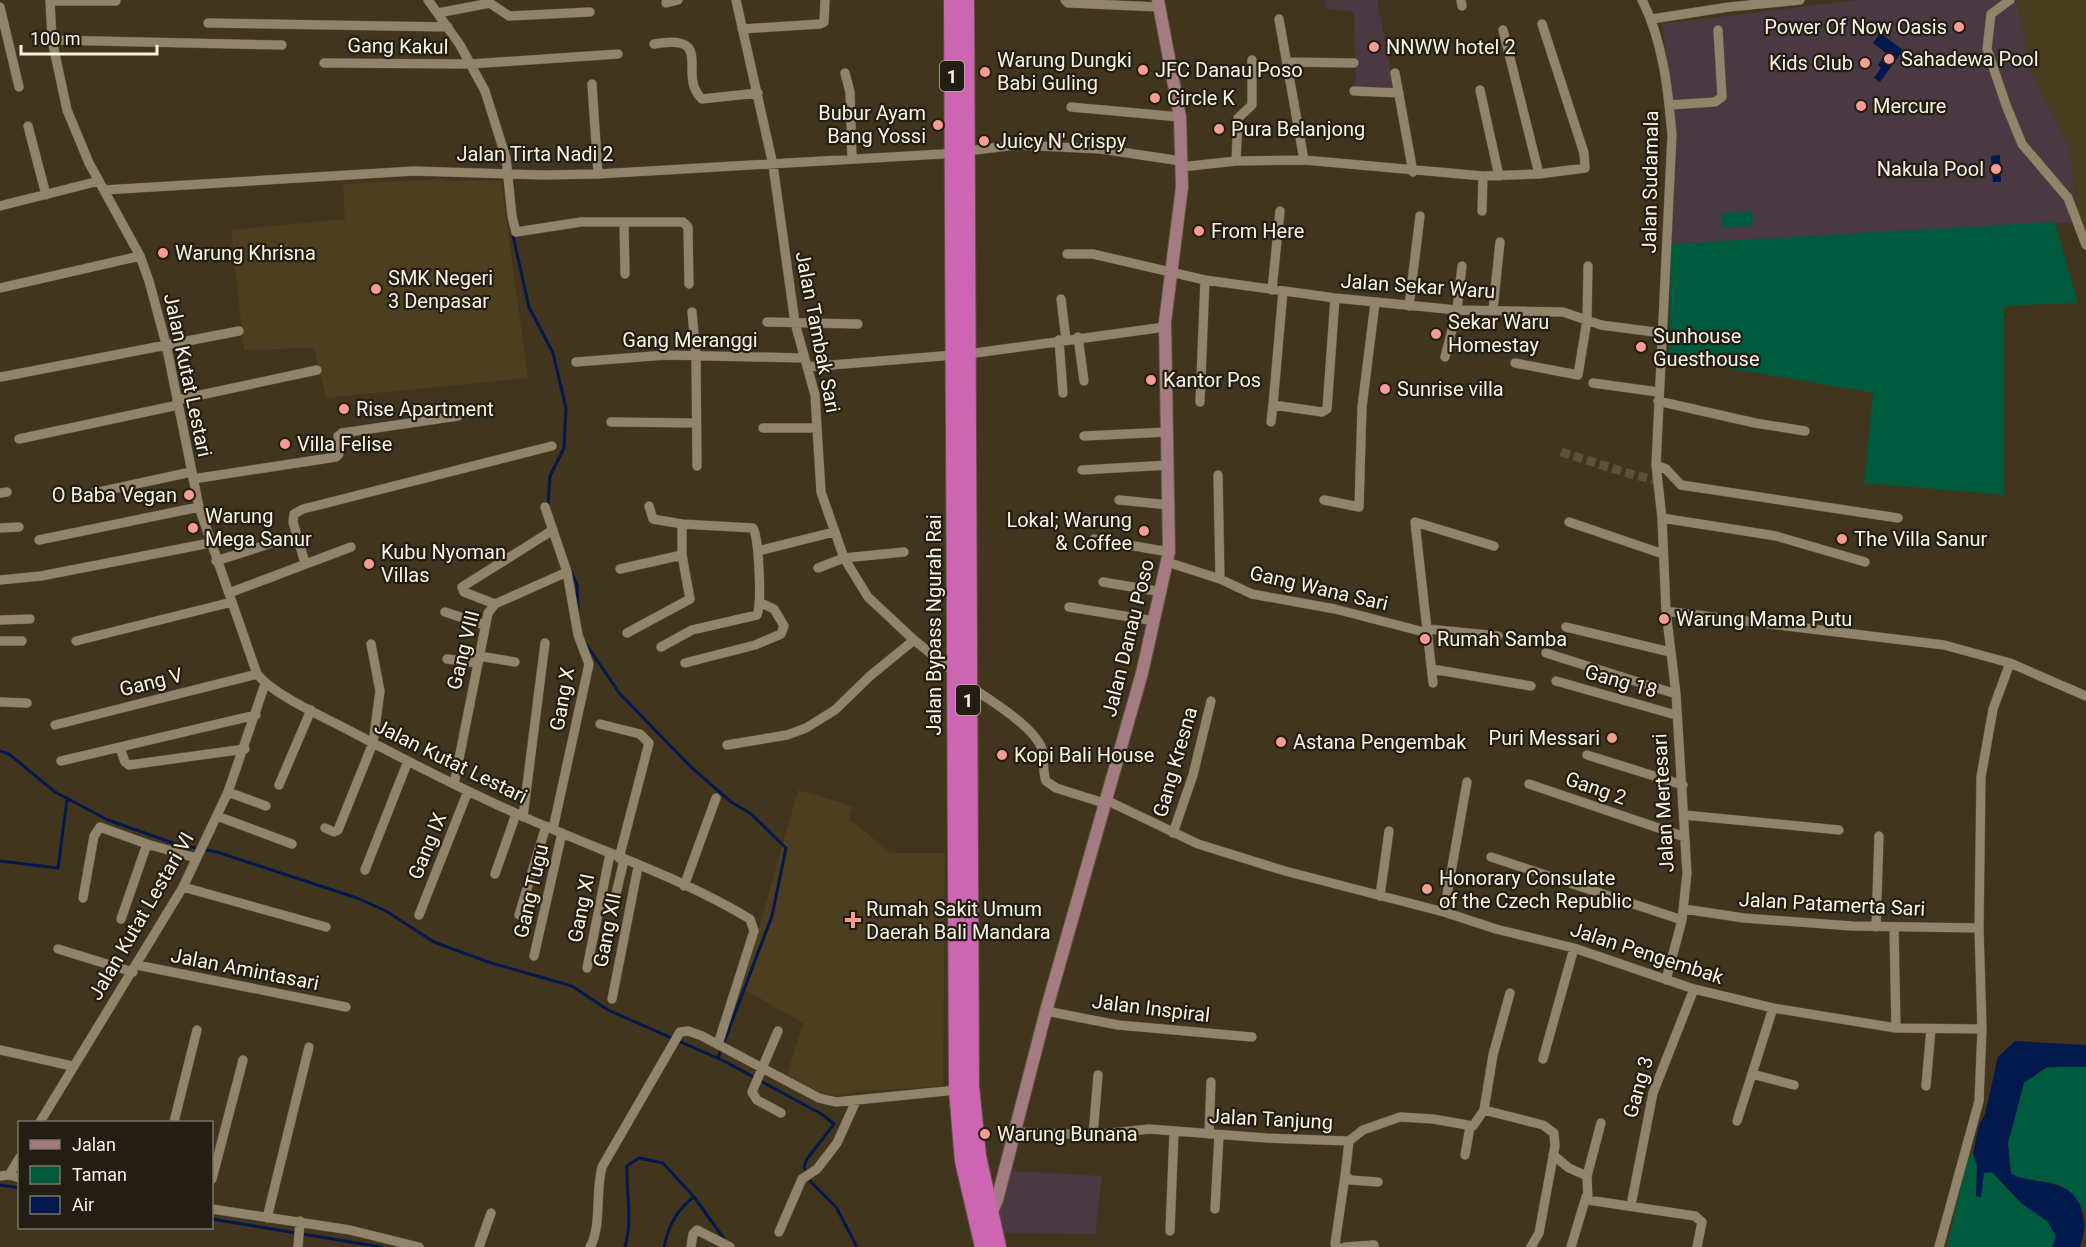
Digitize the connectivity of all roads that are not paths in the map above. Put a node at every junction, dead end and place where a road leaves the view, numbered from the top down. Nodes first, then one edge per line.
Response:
1 (50, 0) edge
2 (428, 0) edge
3 (678, 0) edge
4 (736, 0) edge
5 (825, 0) edge
6 (952, 0) edge
7 (966, 0) edge
8 (1065, 0) edge
9 (1642, 0) edge
10 (1800, 0) edge
11 (2010, 0) edge
12 (116, 1) edge
13 (666, 3) dead end
14 (1728, 3) edge
15 (1158, 4) edge
16 (0, 7) edge
17 (590, 12) dead end
18 (438, 13) junction
19 (1279, 19) dead end
20 (1652, 19) junction
21 (208, 23) dead end
22 (1542, 24) dead end
23 (448, 27) junction
24 (742, 29) junction
25 (1503, 30) dead end
26 (1718, 30) dead end
27 (52, 40) junction
28 (654, 44) dead end
29 (282, 45) dead end
30 (618, 54) dead end
31 (1252, 60) dead end
32 (1287, 62) junction
33 (324, 63) dead end
34 (1354, 63) dead end
35 (471, 64) junction
36 (845, 73) dead end
37 (1395, 73) dead end
38 (592, 84) dead end
39 (19, 87) dead end
40 (1480, 90) dead end
41 (1354, 91) dead end
42 (758, 93) junction
43 (1399, 93) junction
44 (1669, 105) junction
45 (1071, 107) dead end
46 (1180, 117) junction
47 (28, 126) dead end
48 (959, 152) junction
49 (852, 159) junction
50 (1236, 160) junction
51 (1305, 160) junction
52 (1181, 164) junction
53 (773, 165) junction
54 (1413, 172) junction
55 (508, 174) junction
56 (598, 174) junction
57 (1539, 174) junction
58 (1483, 176) junction
59 (1499, 176) junction
60 (102, 186) junction
61 (46, 195) junction
62 (0, 206) edge
63 (1280, 211) dead end
64 (1482, 211) dead end
65 (1420, 216) dead end
66 (624, 222) junction
67 (1500, 242) dead end
68 (2086, 245) edge
69 (1067, 254) dead end
70 (140, 256) junction
71 (1462, 266) dead end
72 (1588, 267) dead end
73 (1170, 273) junction
74 (626, 274) dead end
75 (1205, 280) junction
76 (689, 284) dead end
77 (0, 288) edge
78 (1272, 290) junction
79 (1283, 291) junction
80 (1335, 298) junction
81 (1061, 299) dead end
82 (1375, 303) junction
83 (1409, 306) junction
84 (1457, 310) junction
85 (1492, 310) junction
86 (692, 312) dead end
87 (1587, 320) junction
88 (767, 322) dead end
89 (795, 323) junction
90 (858, 324) dead end
91 (1166, 327) junction
92 (239, 331) dead end
93 (1662, 333) junction
94 (1078, 337) junction
95 (1063, 340) junction
96 (166, 344) junction
97 (961, 354) junction
98 (696, 356) junction
99 (1445, 357) dead end
100 (576, 362) dead end
101 (805, 362) junction
102 (1515, 363) dead end
103 (317, 370) dead end
104 (1, 377) edge
105 (1084, 381) dead end
106 (1593, 383) dead end
107 (1063, 393) dead end
108 (1658, 397) junction
109 (1200, 402) dead end
110 (177, 403) junction
111 (1273, 405) junction
112 (458, 416) dead end
113 (611, 422) dead end
114 (1271, 422) dead end
115 (696, 423) junction
116 (763, 428) dead end
117 (817, 428) junction
118 (1805, 430) dead end
119 (1168, 432) junction
120 (1084, 436) dead end
121 (19, 439) dead end
122 (552, 446) dead end
123 (1169, 465) junction
124 (1656, 465) junction
125 (697, 466) dead end
126 (1082, 470) dead end
127 (1218, 475) dead end
128 (192, 476) junction
129 (76, 497) dead end
130 (1119, 500) dead end
131 (1324, 500) dead end
132 (1170, 505) junction
133 (649, 506) dead end
134 (199, 507) junction
135 (545, 507) dead end
136 (1662, 518) junction
137 (1898, 518) dead end
138 (1569, 522) dead end
139 (682, 524) junction
140 (20, 527) dead end
141 (0, 528) edge
142 (553, 530) junction
143 (834, 532) junction
144 (1094, 539) dead end
145 (39, 540) dead end
146 (210, 543) junction
147 (270, 544) dead end
148 (1494, 546) dead end
149 (351, 548) dead end
150 (758, 551) junction
151 (904, 552) dead end
152 (1663, 554) junction
153 (682, 555) junction
154 (1168, 557) junction
155 (844, 558) junction
156 (216, 561) junction
157 (1865, 562) dead end
158 (305, 563) junction
159 (818, 568) dead end
160 (620, 569) dead end
161 (567, 572) junction
162 (1220, 579) junction
163 (0, 580) edge
164 (1103, 582) dead end
165 (1665, 586) junction
166 (1162, 592) junction
167 (231, 598) junction
168 (759, 602) junction
169 (495, 604) junction
170 (1069, 607) dead end
171 (445, 612) dead end
172 (1672, 612) junction
173 (30, 619) dead end
174 (0, 620) edge
175 (1155, 621) junction
176 (1667, 623) junction
177 (484, 625) junction
178 (1566, 627) dead end
179 (1428, 631) junction
180 (627, 633) dead end
181 (1498, 636) dead end
182 (914, 640) junction
183 (0, 641) edge
184 (22, 641) dead end
185 (75, 641) dead end
186 (545, 643) dead end
187 (371, 644) dead end
188 (661, 647) dead end
189 (1670, 652) junction
190 (1546, 653) dead end
191 (447, 659) dead end
192 (478, 659) junction
193 (515, 662) dead end
194 (685, 663) dead end
195 (2010, 663) junction
196 (1432, 669) junction
197 (954, 672) junction
198 (257, 674) junction
199 (1556, 681) dead end
200 (1433, 683) dead end
201 (265, 684) junction
202 (968, 685) junction
203 (1531, 686) dead end
204 (1676, 694) junction
205 (2086, 696) edge
206 (1211, 701) dead end
207 (0, 702) edge
208 (27, 702) dead end
209 (311, 710) junction
210 (256, 715) junction
211 (1676, 715) junction
212 (55, 724) dead end
213 (600, 724) dead end
214 (373, 743) junction
215 (727, 745) dead end
216 (120, 748) junction
217 (245, 749) junction
218 (1587, 755) dead end
219 (61, 761) dead end
220 (408, 761) junction
221 (962, 777) junction
222 (1467, 782) dead end
223 (454, 784) junction
224 (1529, 784) dead end
225 (279, 785) dead end
226 (1683, 785) junction
227 (468, 791) junction
228 (228, 792) junction
229 (717, 798) dead end
230 (1105, 802) junction
231 (266, 806) dead end
232 (520, 815) junction
233 (1684, 815) junction
234 (217, 816) junction
235 (325, 828) dead end
236 (554, 829) junction
237 (1839, 830) dead end
238 (1389, 831) dead end
239 (1173, 833) junction
240 (1879, 836) dead end
241 (1684, 837) junction
242 (147, 844) junction
243 (292, 844) dead end
244 (197, 856) junction
245 (1491, 857) dead end
246 (618, 858) junction
247 (638, 867) junction
248 (366, 870) dead end
249 (495, 874) dead end
250 (684, 886) junction
251 (183, 887) junction
252 (602, 895) junction
253 (1380, 896) junction
254 (83, 898) dead end
255 (615, 898) junction
256 (630, 903) junction
257 (1684, 909) junction
258 (1444, 912) junction
259 (419, 915) dead end
260 (519, 915) dead end
261 (121, 920) dead end
262 (1682, 920) junction
263 (326, 927) dead end
264 (1876, 927) junction
265 (1894, 927) junction
266 (1979, 928) junction
267 (1574, 948) junction
268 (58, 950) dead end
269 (534, 956) dead end
270 (588, 968) dead end
271 (135, 969) junction
272 (1666, 980) junction
273 (1694, 989) junction
274 (1510, 993) dead end
275 (612, 999) dead end
276 (346, 1007) dead end
277 (1773, 1008) junction
278 (1046, 1011) junction
279 (1896, 1028) junction
280 (1931, 1029) junction
281 (1982, 1029) junction
282 (197, 1030) dead end
283 (778, 1031) dead end
284 (1252, 1036) dead end
285 (722, 1046) junction
286 (309, 1047) dead end
287 (0, 1050) edge
288 (1543, 1059) dead end
289 (243, 1060) dead end
290 (72, 1066) junction
291 (762, 1070) junction
292 (1752, 1074) junction
293 (1098, 1075) dead end
294 (1211, 1082) dead end
295 (1794, 1085) dead end
296 (1926, 1086) dead end
297 (957, 1090) junction
298 (856, 1101) junction
299 (1484, 1110) junction
300 (781, 1113) dead end
301 (41, 1121) edge
302 (174, 1121) edge
303 (1737, 1121) dead end
304 (1601, 1123) dead end
305 (1470, 1127) junction
306 (1015, 1132) junction
307 (1174, 1132) junction
308 (1093, 1135) junction
309 (1214, 1135) junction
310 (1348, 1141) junction
311 (1465, 1155) dead end
312 (1553, 1155) junction
313 (18, 1159) edge
314 (1006, 1164) junction
315 (5, 1175) edge
316 (213, 1175) edge
317 (981, 1176) junction
318 (1345, 1176) junction
319 (1587, 1176) junction
320 (1378, 1182) dead end
321 (1586, 1197) junction
322 (1632, 1200) dead end
323 (213, 1209) edge
324 (1215, 1209) dead end
325 (490, 1213) dead end
326 (990, 1217) junction
327 (267, 1218) junction
328 (300, 1224) junction
329 (1170, 1231) dead end
330 (779, 1232) dead end
331 (298, 1245) edge
332 (1374, 1245) dead end
333 (419, 1247) edge
334 (479, 1247) edge
335 (590, 1247) edge
336 (691, 1247) edge
337 (730, 1247) edge
338 (983, 1247) edge
339 (998, 1247) edge
340 (1338, 1247) edge
341 (1345, 1247) edge
342 (1530, 1247) edge
343 (1571, 1247) edge
344 (1697, 1247) edge
345 (1939, 1247) edge

1 - 12 street
1 - 27 street, Jalan Kutat Lestari
2 - 18 street
3 - 13 street
4 - 24 street, Jalan Tambak Sari
5 - 24 street
6 - 48 highway, Jalan Bypass Ngurah Rai / 1
7 - 48 highway, Jalan Bypass Ngurah Rai / 1
8 - 15 street
9 - 20 street, Jalan Sudamala
10 - 14 street
11 - 68 street
14 - 20 street
15 - 46 street, Jalan Danau Poso
16 - 39 street
17 - 18 street
18 - 23 street
19 - 32 street
20 - 44 street, Jalan Sudamala
21 - 23 street
22 - 57 street, Jalan Tirta Nadi 2
23 - 35 street
24 - 42 street, Jalan Tambak Sari
25 - 57 street
26 - 44 street
27 - 29 street
27 - 60 street, Jalan Kutat Lestari
28 - 42 street
30 - 35 street, Gang Kakul
31 - 50 street
32 - 34 street
32 - 51 street
33 - 35 street, Gang Kakul
35 - 55 street
36 - 49 street
37 - 43 street
38 - 56 street
40 - 59 street
41 - 43 street
42 - 53 street, Jalan Tambak Sari
43 - 54 street
44 - 93 street, Jalan Sudamala
45 - 46 street
46 - 52 street, Jalan Danau Poso
47 - 61 street
48 - 49 street, Jalan Tirta Nadi 2
48 - 52 street, Jalan Tirta Nadi 2
48 - 97 highway, Jalan Bypass Ngurah Rai / 1
49 - 53 street, Jalan Tirta Nadi 2
50 - 51 street, Jalan Tirta Nadi 2
50 - 52 street, Jalan Tirta Nadi 2
51 - 54 street, Jalan Tirta Nadi 2
52 - 73 street, Jalan Danau Poso
53 - 56 street, Jalan Tirta Nadi 2
53 - 89 street, Jalan Tambak Sari
54 - 58 street, Jalan Tirta Nadi 2
55 - 56 street, Jalan Tirta Nadi 2
55 - 60 street, Jalan Tirta Nadi 2
55 - 66 street
57 - 59 street, Jalan Tirta Nadi 2
58 - 59 street, Jalan Tirta Nadi 2
58 - 64 street
60 - 61 street, Jalan Tirta Nadi 2
60 - 70 street, Jalan Kutat Lestari
61 - 62 street, Jalan Tirta Nadi 2
63 - 78 street
65 - 83 street
66 - 74 street
66 - 76 street
67 - 85 street
69 - 73 street, Jalan Sekar Waru
70 - 77 street
70 - 96 street, Jalan Kutat Lestari
71 - 84 street
72 - 87 street
73 - 75 street, Jalan Sekar Waru
73 - 91 street, Jalan Danau Poso
75 - 78 street, Jalan Sekar Waru
75 - 109 street
78 - 79 street, Jalan Sekar Waru
79 - 80 street, Jalan Sekar Waru
79 - 111 street
80 - 82 street, Jalan Sekar Waru
80 - 111 street
81 - 95 street
82 - 83 street, Jalan Sekar Waru
82 - 131 street
83 - 84 street, Jalan Sekar Waru
84 - 85 street, Jalan Sekar Waru
84 - 99 street
85 - 87 street, Jalan Sekar Waru
86 - 98 street
87 - 93 street, Jalan Sekar Waru
87 - 102 street
88 - 89 street
89 - 90 street
89 - 101 street, Jalan Tambak Sari
91 - 94 street, Gang Meranggi
91 - 119 street, Jalan Danau Poso
92 - 96 street
93 - 108 street, Jalan Mertesari
94 - 95 street, Gang Meranggi
94 - 105 street
95 - 97 street, Gang Meranggi
95 - 107 street
96 - 104 street
96 - 110 street, Jalan Kutat Lestari
97 - 101 street, Gang Meranggi
97 - 197 highway, Jalan Bypass Ngurah Rai / 1
97 - 202 highway, Jalan Bypass Ngurah Rai / 1
98 - 100 street, Gang Meranggi
98 - 101 street, Gang Meranggi
98 - 115 street
101 - 117 street, Jalan Tambak Sari
103 - 110 street
106 - 108 street
108 - 118 street
108 - 124 street, Jalan Mertesari
110 - 121 street
110 - 128 street, Jalan Kutat Lestari
111 - 114 street
112 - 128 street
113 - 115 street
115 - 125 street
116 - 117 street
117 - 143 street, Jalan Tambak Sari
119 - 120 street
119 - 123 street, Jalan Danau Poso
122 - 158 street
123 - 126 street
123 - 132 street, Jalan Danau Poso
124 - 136 street, Jalan Mertesari
124 - 137 street
127 - 162 street
128 - 129 street
128 - 134 street, Jalan Kutat Lestari
130 - 132 street
132 - 154 street, Jalan Danau Poso
133 - 139 street
134 - 145 street
134 - 146 street, Jalan Kutat Lestari
135 - 142 street, Gang X
136 - 152 street, Jalan Mertesari
136 - 157 street
138 - 152 street
139 - 150 street
139 - 153 street
140 - 141 street
142 - 161 street, Gang X
142 - 169 street
143 - 150 street
143 - 155 street, Jalan Tambak Sari
144 - 154 street, Gang Wana Sari
146 - 156 street, Jalan Kutat Lestari
146 - 163 street
147 - 156 street
148 - 179 street
149 - 158 street
150 - 168 street
151 - 155 street
152 - 165 street, Jalan Mertesari
153 - 160 street
153 - 180 street
154 - 162 street, Gang Wana Sari
154 - 166 street, Jalan Danau Poso
155 - 159 street
155 - 182 street, Jalan Tambak Sari
156 - 167 street, Jalan Kutat Lestari
158 - 167 street
161 - 169 street, Gang VIII
161 - 236 street, Gang X
162 - 179 street, Gang Wana Sari
164 - 166 street
165 - 172 street, Jalan Mertesari
165 - 176 street, Jalan Mertesari
166 - 175 street, Jalan Danau Poso
167 - 185 street
167 - 198 street, Jalan Kutat Lestari
168 - 188 street
168 - 194 street
169 - 177 street, Gang VIII
170 - 175 street
171 - 177 street
172 - 176 street
172 - 195 street
173 - 174 street
175 - 230 street, Jalan Danau Poso
176 - 189 street, Jalan Mertesari
177 - 192 street, Gang VIII
178 - 189 street
179 - 181 street, Gang Wana Sari
179 - 196 street
182 - 197 street, Jalan Tambak Sari
182 - 215 street
183 - 184 street
186 - 232 street
187 - 214 street
189 - 204 street, Jalan Mertesari
190 - 204 street
191 - 192 street
192 - 193 street
192 - 223 street, Gang VIII
195 - 205 street
195 - 266 street
196 - 200 street
196 - 203 street
197 - 221 highway, Jalan Bypass Ngurah Rai / 1
198 - 201 street, Jalan Kutat Lestari
198 - 212 street, Gang V
199 - 211 street, Gang 18
201 - 209 street, Jalan Kutat Lestari
201 - 210 street, Jalan Kutat Lestari VI
202 - 221 highway, Jalan Bypass Ngurah Rai / 1
202 - 230 street, Jalan Pengembak
204 - 211 street, Jalan Mertesari
206 - 239 street, Gang Kresna
207 - 208 street
209 - 214 street, Jalan Kutat Lestari
209 - 225 street
210 - 216 street
210 - 217 street, Jalan Kutat Lestari VI
211 - 226 street, Jalan Mertesari
213 - 246 street
214 - 220 street, Jalan Kutat Lestari
214 - 235 street
216 - 217 street
216 - 219 street
217 - 228 street, Jalan Kutat Lestari VI
218 - 226 street
220 - 223 street, Jalan Kutat Lestari
220 - 248 street
221 - 297 highway, Jalan Bypass Ngurah Rai / 1
221 - 317 highway, Jalan Bypass Ngurah Rai / 1
222 - 258 street
223 - 227 street, Jalan Kutat Lestari
224 - 241 street, Gang 2
226 - 233 street, Jalan Mertesari
227 - 232 street, Jalan Kutat Lestari
227 - 259 street, Gang IX
228 - 231 street
228 - 234 street, Jalan Kutat Lestari VI
229 - 250 street
230 - 239 street, Jalan Pengembak
230 - 278 street, Jalan Danau Poso
232 - 236 street, Jalan Kutat Lestari
232 - 249 street
233 - 237 street
233 - 241 street, Jalan Mertesari
234 - 243 street
234 - 244 street, Jalan Kutat Lestari VI
236 - 246 street, Jalan Kutat Lestari
236 - 260 street
236 - 269 street, Gang Tugu
238 - 253 street
239 - 253 street, Jalan Pengembak
240 - 264 street
241 - 257 street, Jalan Mertesari
242 - 244 street
242 - 254 street
242 - 261 street
244 - 251 street, Jalan Kutat Lestari VI
245 - 262 street
246 - 247 street, Jalan Kutat Lestari
246 - 252 street, Gang XI
246 - 255 street
247 - 250 street, Jalan Kutat Lestari
247 - 256 street, Gang XII
250 - 285 street, Jalan Kutat Lestari
251 - 263 street
251 - 271 street, Jalan Kutat Lestari VI
252 - 255 street
252 - 270 street, Gang XI
253 - 258 street, Jalan Pengembak
255 - 256 street
256 - 275 street, Gang XII
257 - 262 street, Jalan Mertesari
257 - 264 street, Jalan Patamerta Sari
258 - 267 street, Jalan Pengembak
262 - 272 street, Jalan Mertesari
264 - 265 street, Jalan Patamerta Sari
265 - 266 street, Jalan Patamerta Sari
265 - 279 street
266 - 281 street
267 - 272 street, Jalan Pengembak
267 - 288 street
268 - 271 street, Jalan Amintasari
271 - 276 street, Jalan Amintasari
271 - 290 street, Jalan Kutat Lestari VI
272 - 273 street, Jalan Pengembak
273 - 277 street, Jalan Pengembak
273 - 322 street, Gang 3
274 - 299 street
277 - 279 street, Jalan Pengembak
277 - 292 street
278 - 284 street, Jalan Inspiral
278 - 306 street, Jalan Danau Poso
279 - 280 street, Jalan Pengembak
280 - 281 street, Jalan Pengembak
280 - 296 street
281 - 345 street
282 - 302 street
283 - 291 street
285 - 291 street
285 - 335 street
286 - 327 street
287 - 290 street
289 - 316 street
290 - 301 street, Jalan Kutat Lestari VI
291 - 298 street
291 - 300 street
292 - 295 street
292 - 303 street
293 - 308 street
294 - 309 street
297 - 298 street
297 - 338 highway, Jalan Bypass Ngurah Rai / 1
298 - 330 street
299 - 305 street
299 - 312 street
304 - 319 street
305 - 310 street, Jalan Tanjung
305 - 311 street
306 - 308 street, Jalan Tanjung
306 - 314 street, Jalan Danau Poso
307 - 308 street, Jalan Tanjung
307 - 309 street, Jalan Tanjung
307 - 329 street
309 - 310 street, Jalan Tanjung
309 - 324 street
310 - 318 street
312 - 319 street
312 - 342 street
313 - 315 street
314 - 317 street
314 - 326 street, Jalan Danau Poso
317 - 326 highway, Jalan Bypass Ngurah Rai / 1
318 - 320 street
318 - 340 street
319 - 321 street
321 - 343 street
321 - 344 street
323 - 327 street
325 - 334 street
326 - 339 highway, Jalan Bypass Ngurah Rai / 1
327 - 328 street
328 - 331 street
328 - 333 street
332 - 341 street
336 - 337 street

